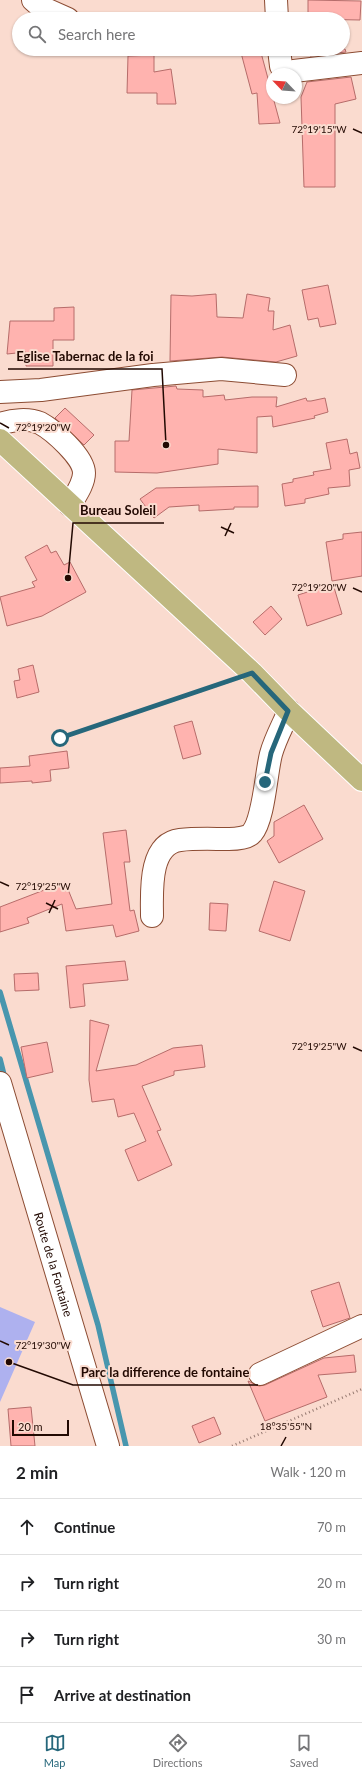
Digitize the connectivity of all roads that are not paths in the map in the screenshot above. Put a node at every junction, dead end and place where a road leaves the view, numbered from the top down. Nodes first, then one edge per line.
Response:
1 (33, 0) edge
2 (276, 0) edge
3 (52, 12) edge
4 (277, 12) edge
5 (279, 56) edge
6 (362, 63) edge
7 (281, 68) edge
8 (302, 70) edge
9 (285, 375) dead end
10 (0, 392) edge
11 (0, 424) edge
12 (0, 440) edge
13 (70, 505) junction
14 (288, 711) junction
15 (362, 780) edge
16 (152, 916) dead end
17 (0, 1083) edge
18 (362, 1326) edge
19 (260, 1374) dead end
20 (108, 1446) edge

1 - 3 street
2 - 4 street
5 - 7 street
6 - 8 street
9 - 10 street
11 - 13 street
12 - 13 main road
13 - 14 main road
14 - 15 main road
14 - 16 street
17 - 20 street, Route de la Fontaine
18 - 19 street

